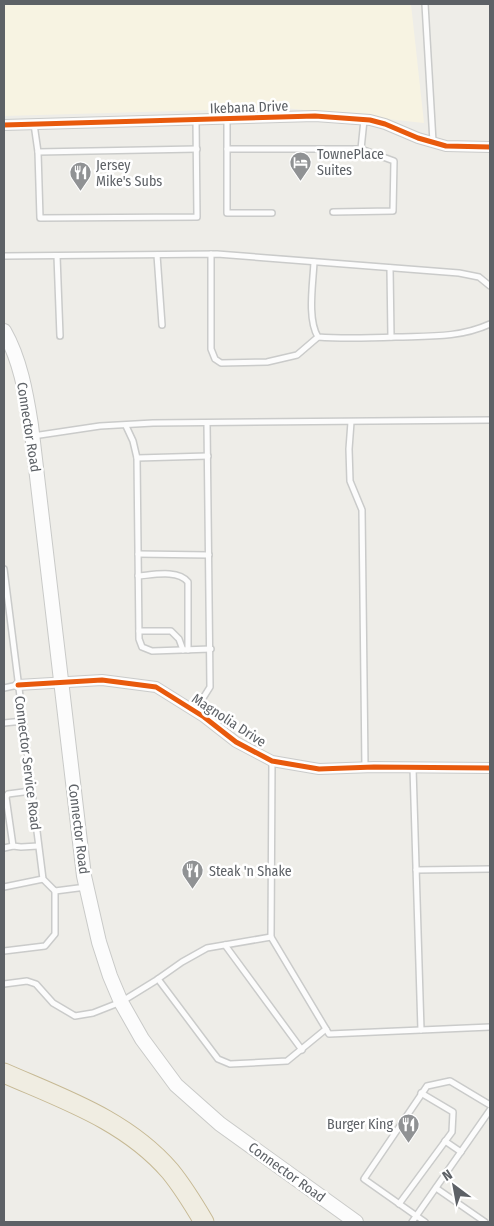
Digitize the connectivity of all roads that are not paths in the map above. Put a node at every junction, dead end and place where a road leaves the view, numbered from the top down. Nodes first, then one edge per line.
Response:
1 (426, 4) edge
2 (196, 120) junction
3 (227, 120) junction
4 (364, 120) junction
5 (4, 124) edge
6 (34, 124) junction
7 (433, 142) junction
8 (490, 147) edge
9 (197, 149) junction
10 (227, 149) junction
11 (361, 149) junction
12 (38, 152) junction
13 (333, 212) dead end
14 (272, 213) dead end
15 (211, 254) junction
16 (157, 255) junction
17 (4, 256) edge
18 (57, 256) junction
19 (314, 262) junction
20 (390, 268) junction
21 (490, 286) edge
22 (490, 324) edge
23 (162, 325) dead end
24 (4, 331) edge
25 (60, 336) dead end
26 (318, 337) junction
27 (391, 337) junction
28 (490, 420) edge
29 (351, 422) junction
30 (207, 423) junction
31 (126, 426) junction
32 (32, 436) junction
33 (208, 456) junction
34 (137, 458) junction
35 (138, 554) junction
36 (209, 555) junction
37 (4, 569) edge
38 (138, 576) junction
39 (139, 631) junction
40 (211, 649) junction
41 (186, 650) junction
42 (61, 682) junction
43 (18, 685) junction
44 (4, 688) edge
45 (195, 712) junction
46 (22, 721) junction
47 (4, 723) edge
48 (272, 761) junction
49 (365, 768) junction
50 (413, 768) junction
51 (490, 768) edge
52 (31, 791) junction
53 (5, 795) edge
54 (13, 846) junction
55 (38, 846) junction
56 (4, 848) edge
57 (490, 869) edge
58 (416, 870) junction
59 (43, 879) junction
60 (86, 886) junction
61 (4, 887) edge
62 (54, 890) junction
63 (271, 936) junction
64 (225, 945) junction
65 (4, 951) edge
66 (158, 979) junction
67 (4, 984) edge
68 (121, 1002) junction
69 (490, 1027) edge
70 (326, 1029) junction
71 (421, 1030) junction
72 (302, 1050) junction
73 (4, 1073) edge
74 (421, 1093) junction
75 (490, 1105) edge
76 (490, 1110) edge
77 (445, 1141) junction
78 (461, 1152) junction
79 (436, 1188) junction
80 (399, 1204) junction
81 (417, 1216) junction
82 (204, 1222) edge
83 (356, 1222) edge
84 (412, 1222) edge
85 (425, 1222) edge
86 (485, 1222) edge

1 - 7 lane
2 - 3 street, Ikebana Drive
2 - 6 street, Ikebana Drive
2 - 9 lane
3 - 4 street, Ikebana Drive
3 - 10 lane
4 - 7 street, Ikebana Drive
4 - 11 lane
5 - 6 street, Ikebana Drive
6 - 12 lane
7 - 8 street, Ikebana Drive
9 - 12 lane
9 - 12 lane
10 - 11 lane
10 - 14 lane
11 - 13 lane
15 - 16 lane
15 - 19 lane
15 - 26 lane
16 - 18 lane
16 - 23 lane
17 - 18 lane
18 - 25 lane
19 - 20 lane
19 - 26 lane
20 - 21 lane
20 - 27 lane
22 - 27 lane
24 - 32 main road, Connector Road
26 - 27 lane
28 - 29 lane
29 - 30 lane
29 - 49 lane
30 - 31 lane
30 - 33 lane
31 - 32 lane
31 - 34 lane
32 - 42 main road, Connector Road
33 - 34 lane
33 - 36 lane
34 - 35 lane
35 - 36 lane
35 - 38 lane
36 - 40 lane
37 - 43 lane, Connector Service Road
38 - 39 lane
38 - 41 lane
39 - 41 lane
39 - 41 lane
40 - 41 lane
40 - 45 lane
42 - 43 street, Magnolia Drive
42 - 45 street, Magnolia Drive
42 - 60 main road, Connector Road
43 - 44 lane
43 - 46 lane, Connector Service Road
45 - 48 street, Magnolia Drive
46 - 47 lane
46 - 52 lane, Connector Service Road
48 - 49 street, Magnolia Drive
48 - 63 lane
49 - 50 street, Magnolia Drive
50 - 51 street, Magnolia Drive
50 - 58 lane
52 - 53 lane
52 - 55 lane, Connector Service Road
53 - 54 lane
54 - 55 lane
54 - 56 lane
55 - 59 lane, Connector Service Road
57 - 58 lane
58 - 71 lane
59 - 61 lane
59 - 62 lane
60 - 62 lane
60 - 68 main road, Connector Road
62 - 65 lane
63 - 64 lane
63 - 70 lane
64 - 66 lane
64 - 72 lane
66 - 68 lane
66 - 72 lane
67 - 68 lane
68 - 83 main road, Connector Road
69 - 71 lane
70 - 71 lane
70 - 72 lane
73 - 82 highway
74 - 75 lane
74 - 77 lane
74 - 80 lane
76 - 78 lane
77 - 78 lane
77 - 80 lane
78 - 79 lane
79 - 81 lane
79 - 86 lane
80 - 81 lane
81 - 84 lane
81 - 85 lane

